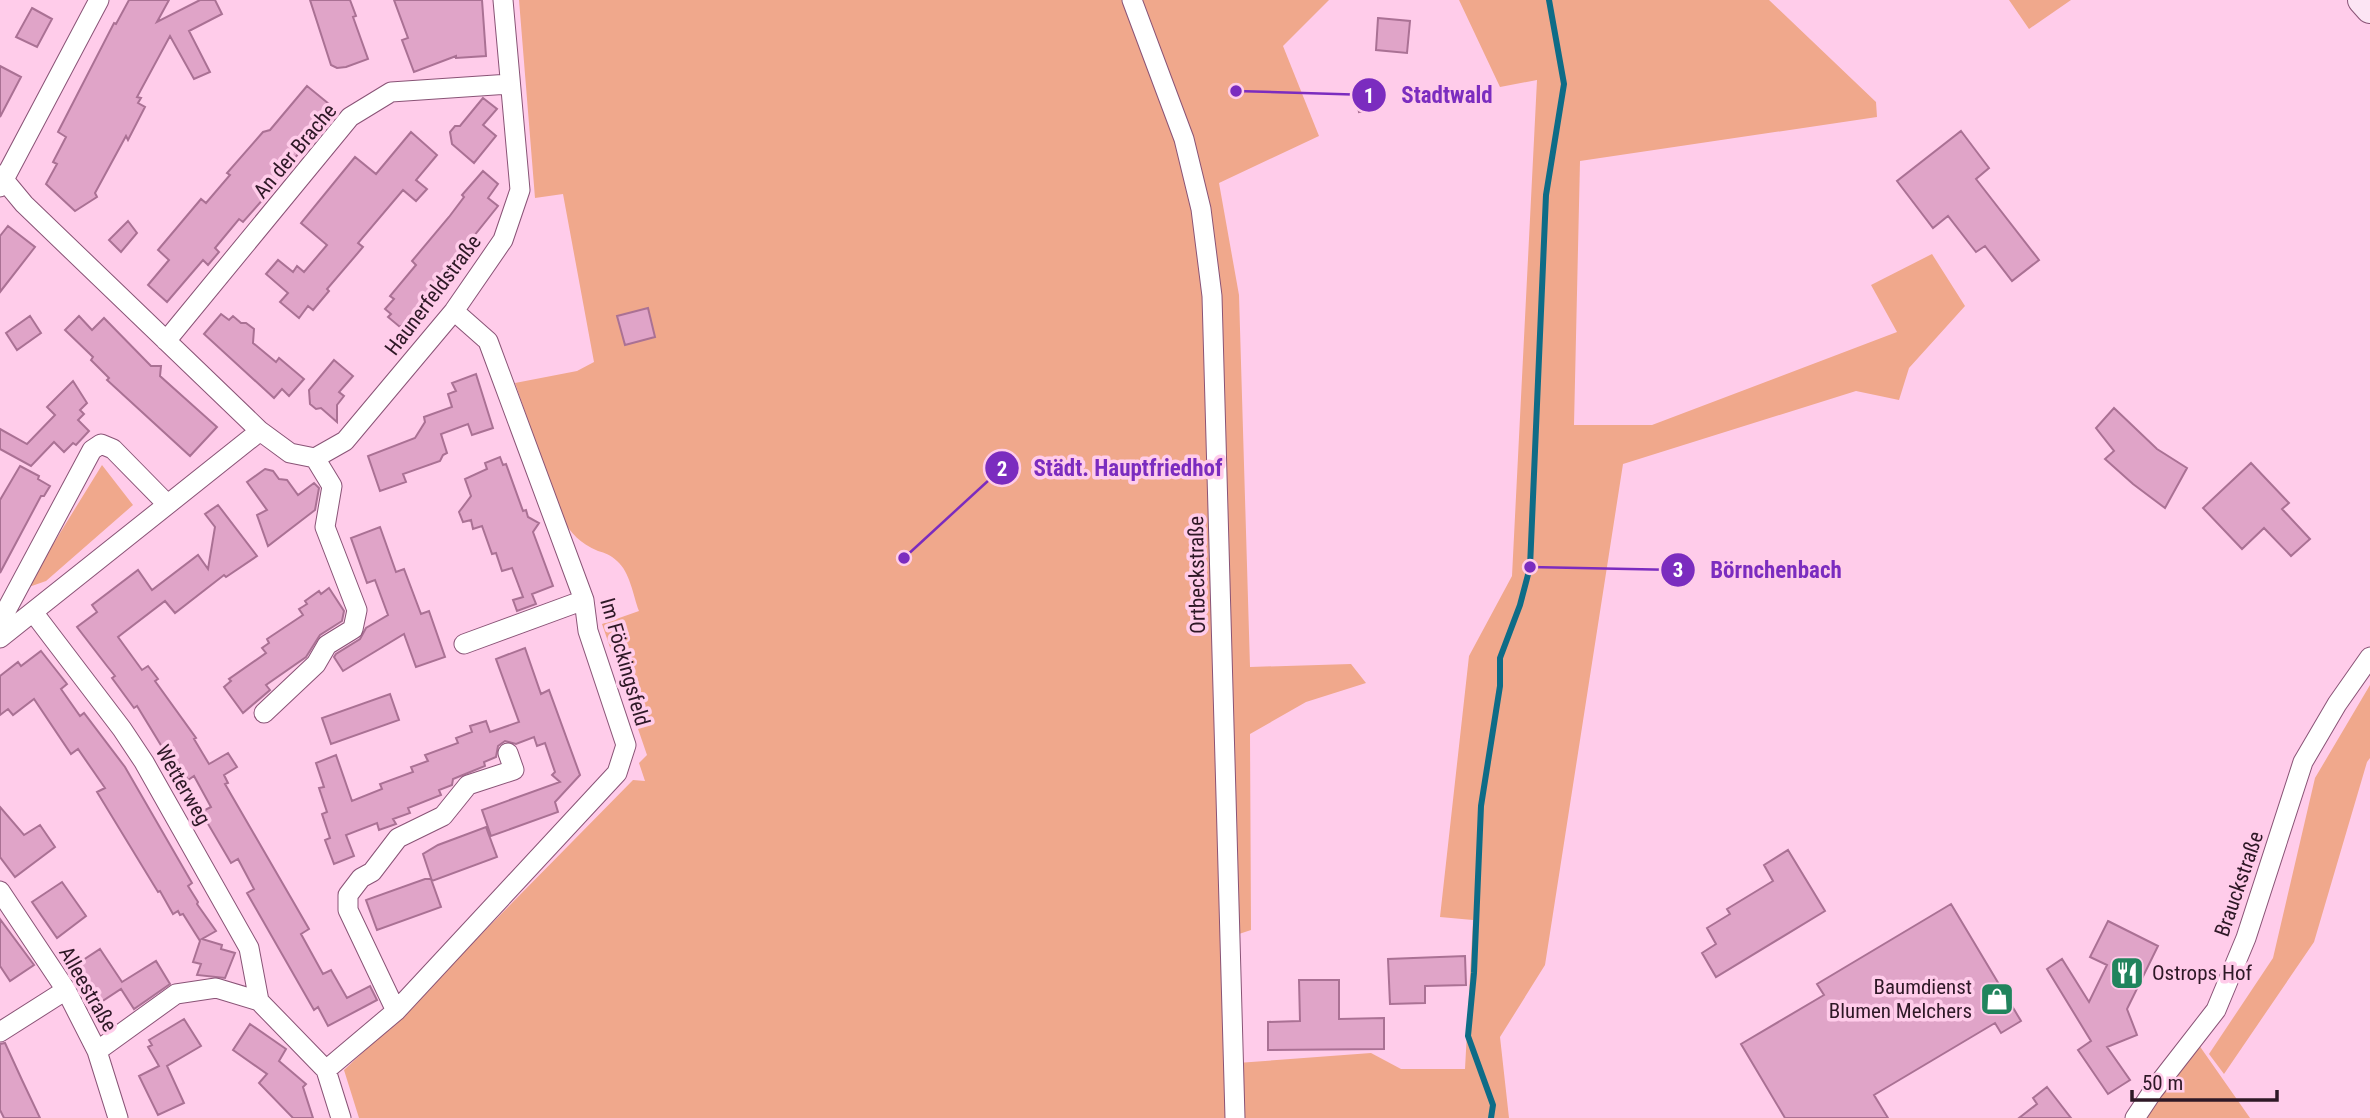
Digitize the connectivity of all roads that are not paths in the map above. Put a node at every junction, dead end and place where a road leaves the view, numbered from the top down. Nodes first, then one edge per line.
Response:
1 (99, 0) edge
2 (503, 0) edge
3 (1132, 0) edge
4 (2362, 0) edge
5 (2370, 9) edge
6 (510, 84) junction
7 (2, 181) edge
8 (454, 311) junction
9 (166, 341) junction
10 (260, 431) junction
11 (315, 458) junction
12 (167, 504) junction
13 (584, 600) junction
14 (33, 612) junction
15 (0, 622) edge
16 (0, 638) edge
17 (464, 644) dead end
18 (2370, 657) edge
19 (264, 713) dead end
20 (508, 753) dead end
21 (0, 891) edge
22 (66, 990) junction
23 (259, 1000) junction
24 (396, 1011) junction
25 (0, 1032) edge
26 (97, 1051) junction
27 (326, 1070) junction
28 (118, 1118) edge
29 (341, 1118) edge
30 (1235, 1118) edge
31 (2135, 1118) edge

1 - 7 street
2 - 6 street, Haunerfeldstraße
3 - 30 street, Ortbeckstraße
4 - 5 main road
6 - 8 street, Haunerfeldstraße
6 - 9 street, An der Brache
7 - 9 street
8 - 11 street, Haunerfeldstraße
8 - 13 street, Im Föckingsfeld
9 - 10 street
10 - 11 street
10 - 12 street
11 - 19 street
12 - 14 street
12 - 15 street
13 - 17 street
13 - 24 street, Im Föckingsfeld
14 - 16 street
14 - 23 street, Wetterweg
18 - 31 street, Brauckstraße
20 - 24 street
21 - 22 street, Alleestraße
22 - 25 street
22 - 26 street, Alleestraße
23 - 26 street
23 - 27 street
24 - 27 street, Im Föckingsfeld
26 - 28 street, Alleestraße
27 - 29 street

